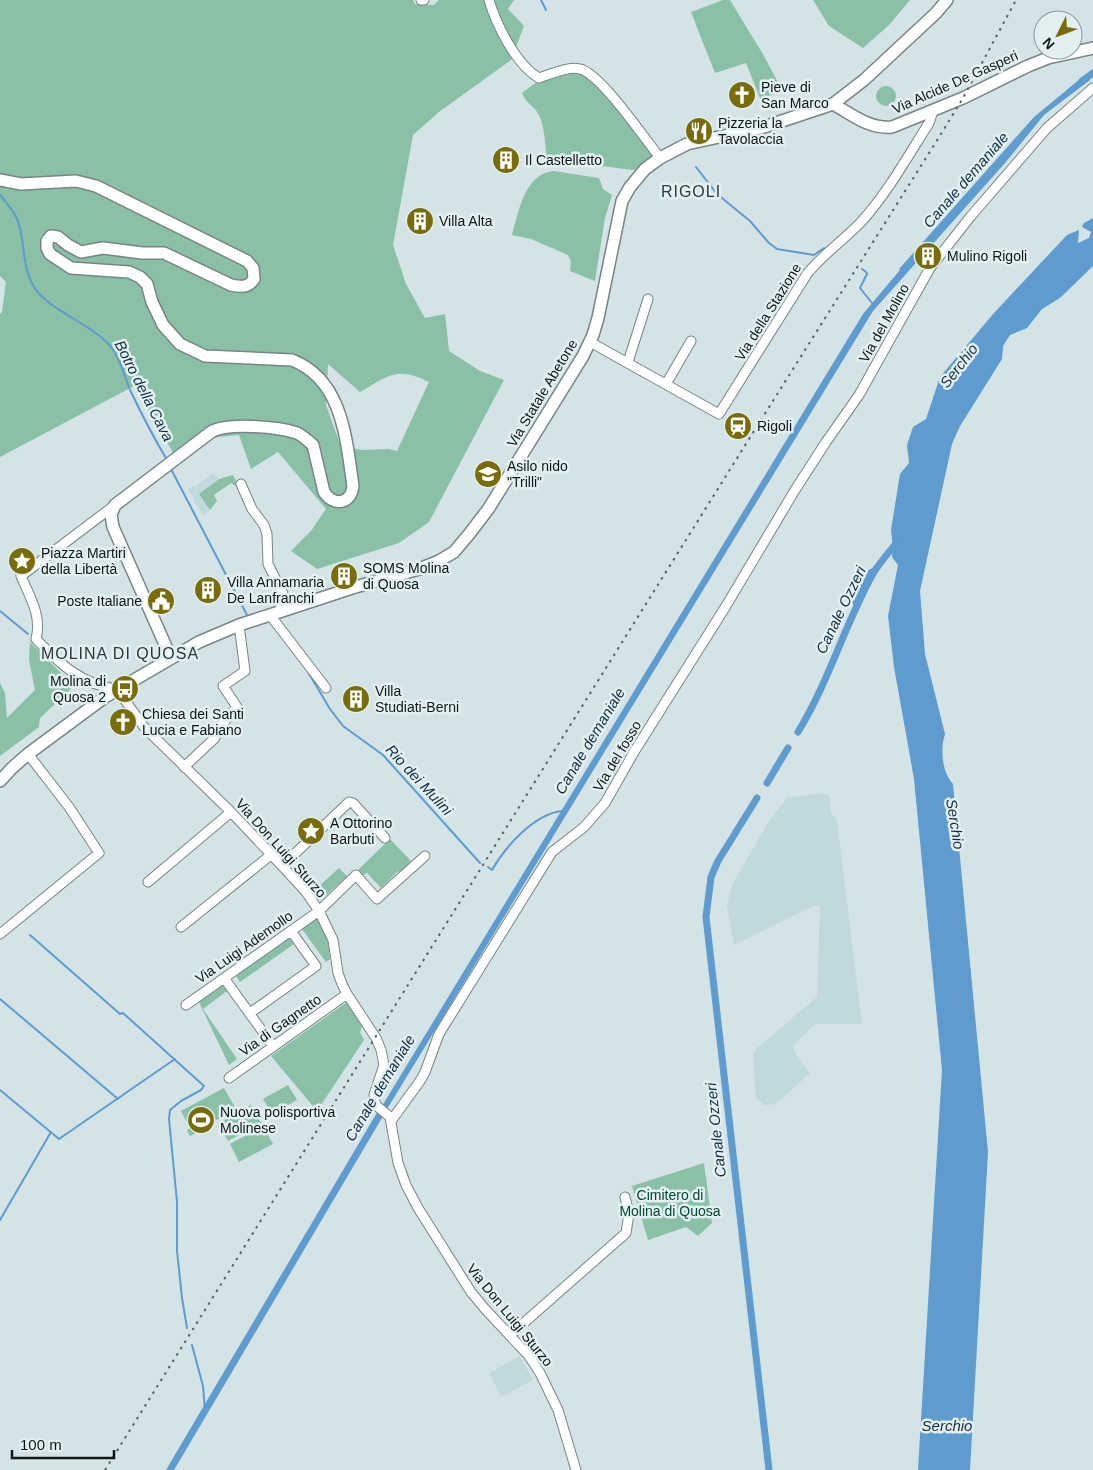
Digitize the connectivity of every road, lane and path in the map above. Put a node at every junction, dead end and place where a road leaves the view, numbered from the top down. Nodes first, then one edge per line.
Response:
1 (489, 0) edge
2 (947, 0) edge
3 (1093, 48) edge
4 (1093, 88) edge
5 (833, 104) junction
6 (933, 111) junction
7 (660, 158) junction
8 (0, 180) edge
9 (648, 299) dead end
10 (691, 341) dead end
11 (590, 342) junction
12 (628, 362) junction
13 (666, 384) junction
14 (859, 395) joint
15 (240, 484) dead end
16 (115, 505) junction
17 (275, 613) junction
18 (239, 625) junction
19 (171, 658) junction
20 (326, 688) dead end
21 (117, 689) junction
22 (28, 754) junction
23 (184, 767) junction
24 (0, 782) edge
25 (230, 812) junction
26 (385, 838) dead end
27 (272, 854) junction
28 (425, 856) dead end
29 (282, 866) junction
30 (148, 882) dead end
31 (319, 910) junction
32 (182, 926) dead end
33 (290, 931) junction
34 (0, 934) edge
35 (224, 978) junction
36 (347, 994) junction
37 (186, 1005) dead end
38 (250, 1013) junction
39 (273, 1046) junction
40 (229, 1078) dead end
41 (389, 1117) junction
42 (625, 1197) dead end
43 (510, 1335) junction
44 (576, 1470) edge

1 - 7 street
2 - 5 street, Via Statale Abetone
3 - 6 street, Via Alcide De Gasperi
4 - 14 street, Via del Molino
5 - 6 street, Via Alcide De Gasperi
5 - 7 street, Via Statale Abetone
6 - 13 street, Via della Stazione
7 - 11 street, Via Statale Abetone
8 - 16 street
9 - 12 street
10 - 13 street
11 - 12 street, Via della Stazione
11 - 17 street, Via Statale Abetone
12 - 13 street, Via della Stazione
14 - 41 street, Via del fosso
15 - 17 street
16 - 19 street
16 - 21 street
17 - 18 street, Via Statale Abetone
17 - 20 street
18 - 19 street, Via Statale Abetone
18 - 23 street
19 - 21 street, Via Statale Abetone
21 - 22 street, Via Statale Abetone
21 - 23 street, Via Don Luigi Sturzo
22 - 24 street, Via Statale Abetone
22 - 34 street
23 - 25 street, Via Don Luigi Sturzo
25 - 27 street, Via Don Luigi Sturzo
25 - 30 street
26 - 29 street
27 - 29 street, Via Don Luigi Sturzo
27 - 32 street
28 - 31 street, Via Luigi Ademollo
29 - 31 street, Via Don Luigi Sturzo
31 - 33 street, Via Luigi Ademollo
31 - 36 street, Via Don Luigi Sturzo
33 - 35 street, Via Luigi Ademollo
33 - 38 street
35 - 37 street, Via Luigi Ademollo
35 - 38 street
36 - 39 street, Via di Gagnetto
36 - 41 street, Via Don Luigi Sturzo
38 - 39 street
39 - 40 street, Via di Gagnetto
41 - 43 street, Via Don Luigi Sturzo
42 - 43 street
43 - 44 street, Via Don Luigi Sturzo

